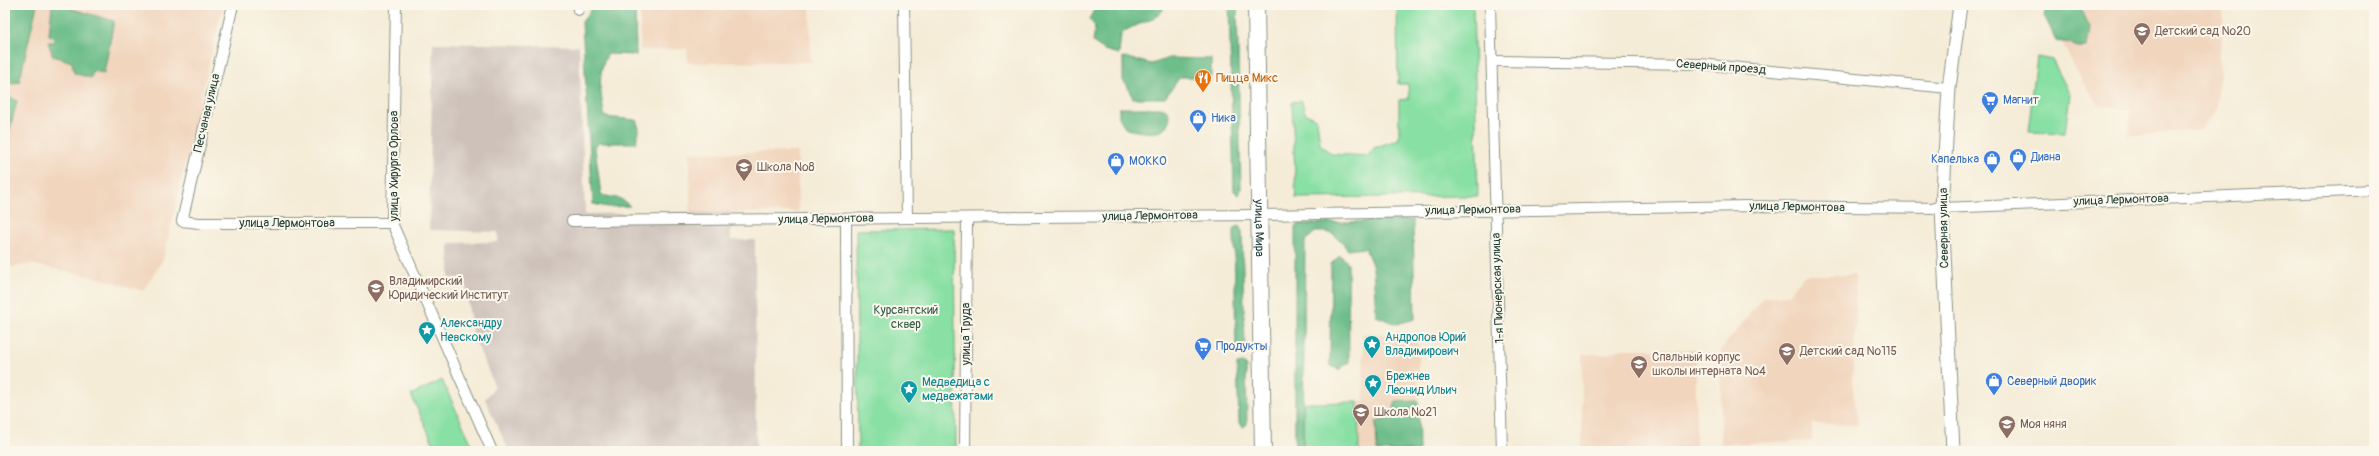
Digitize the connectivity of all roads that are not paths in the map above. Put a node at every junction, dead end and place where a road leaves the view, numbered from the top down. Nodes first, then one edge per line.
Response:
1 (233, 5) edge
2 (396, 5) edge
3 (904, 5) edge
4 (1256, 5) edge
5 (1490, 5) edge
6 (1960, 5) edge
7 (1492, 61) junction
8 (1949, 88) junction
9 (2374, 190) edge
10 (1942, 208) junction
11 (1496, 209) junction
12 (1259, 215) junction
13 (907, 218) junction
14 (967, 218) junction
15 (846, 219) junction
16 (182, 221) joint
17 (572, 221) dead end
18 (392, 223) junction
19 (492, 451) edge
20 (847, 451) edge
21 (965, 451) edge
22 (1263, 451) edge
23 (1502, 451) edge
24 (1953, 451) edge

1 - 16 street, Песчаная улица
2 - 18 street, улица Хирурга Орлова
3 - 13 street
4 - 12 main road, улица Мира
5 - 7 street, 1-я Пионерская улица
6 - 8 street, Северная улица
7 - 8 street, Северный проезд
7 - 11 street, 1-я Пионерская улица
8 - 10 street, Северная улица
9 - 10 street, улица Лермонтова
10 - 11 street, улица Лермонтова
10 - 24 street, Северная улица
11 - 12 street, улица Лермонтова
11 - 23 street, 1-я Пионерская улица
12 - 14 street, улица Лермонтова
12 - 22 main road, улица Мира
13 - 14 street, улица Лермонтова
13 - 15 street, улица Лермонтова
14 - 21 street, улица Труда
15 - 17 street, улица Лермонтова
15 - 20 street
16 - 18 street, улица Лермонтова
18 - 19 street, улица Хирурга Орлова

